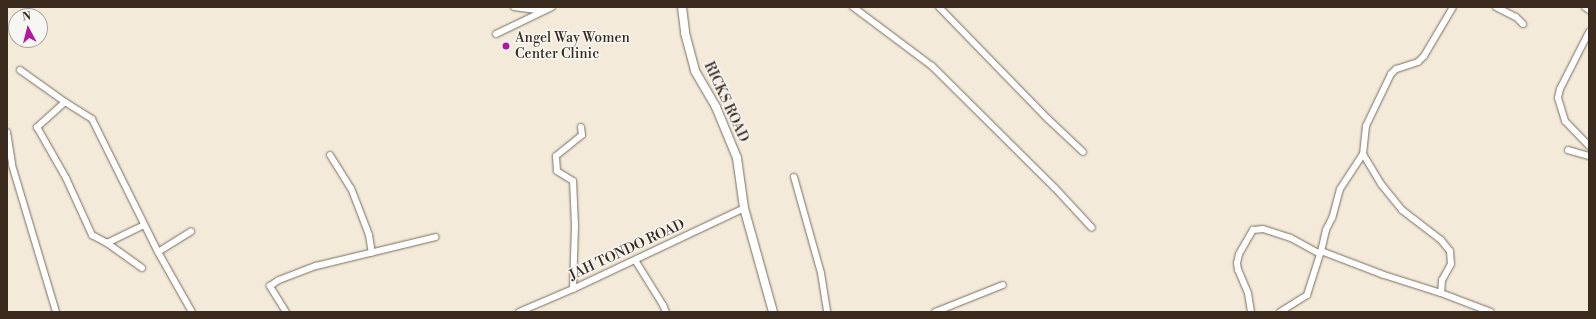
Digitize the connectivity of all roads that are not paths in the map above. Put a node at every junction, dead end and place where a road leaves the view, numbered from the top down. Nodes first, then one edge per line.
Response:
1 (514, 7) edge
2 (552, 7) edge
3 (682, 7) edge
4 (853, 7) edge
5 (939, 7) edge
6 (1453, 7) edge
7 (1496, 7) edge
8 (1586, 7) edge
9 (1589, 10) edge
10 (542, 11) junction
11 (1523, 24) dead end
12 (1589, 32) edge
13 (496, 34) dead end
14 (20, 70) dead end
15 (65, 102) junction
16 (581, 126) dead end
17 (7, 132) edge
18 (1589, 146) edge
19 (1568, 150) dead end
20 (1083, 152) dead end
21 (1363, 154) junction
22 (330, 155) dead end
23 (1589, 156) edge
24 (794, 177) dead end
25 (744, 208) junction
26 (144, 225) junction
27 (1092, 228) dead end
28 (191, 230) dead end
29 (436, 237) dead end
30 (107, 243) junction
31 (158, 252) junction
32 (372, 253) junction
33 (1321, 253) junction
34 (635, 260) junction
35 (142, 268) dead end
36 (1004, 285) dead end
37 (573, 289) junction
38 (1441, 293) junction
39 (531, 310) edge
40 (56, 312) edge
41 (192, 312) edge
42 (286, 312) edge
43 (519, 312) edge
44 (666, 312) edge
45 (773, 312) edge
46 (827, 312) edge
47 (935, 312) edge
48 (1251, 312) edge
49 (1280, 312) edge
50 (1491, 312) edge

1 - 10 street
2 - 10 street
3 - 25 street, RICKS ROAD
4 - 27 street
5 - 20 street
6 - 21 street
7 - 11 street
8 - 9 street
10 - 13 street
12 - 18 street
14 - 15 street
15 - 26 street
15 - 30 street
16 - 37 street
17 - 40 street
19 - 23 street
21 - 33 street
21 - 38 street
22 - 32 street
24 - 46 street
25 - 34 street, JAH TONDO ROAD
25 - 45 street, RICKS ROAD
26 - 30 street
26 - 31 street
28 - 31 street
29 - 32 street
30 - 35 street
31 - 41 street
32 - 42 street
33 - 38 street
33 - 48 street
33 - 49 street
34 - 37 street, JAH TONDO ROAD
34 - 44 street
36 - 47 street
37 - 39 street, JAH TONDO ROAD
38 - 50 street
39 - 43 street, JAH TONDO ROAD

